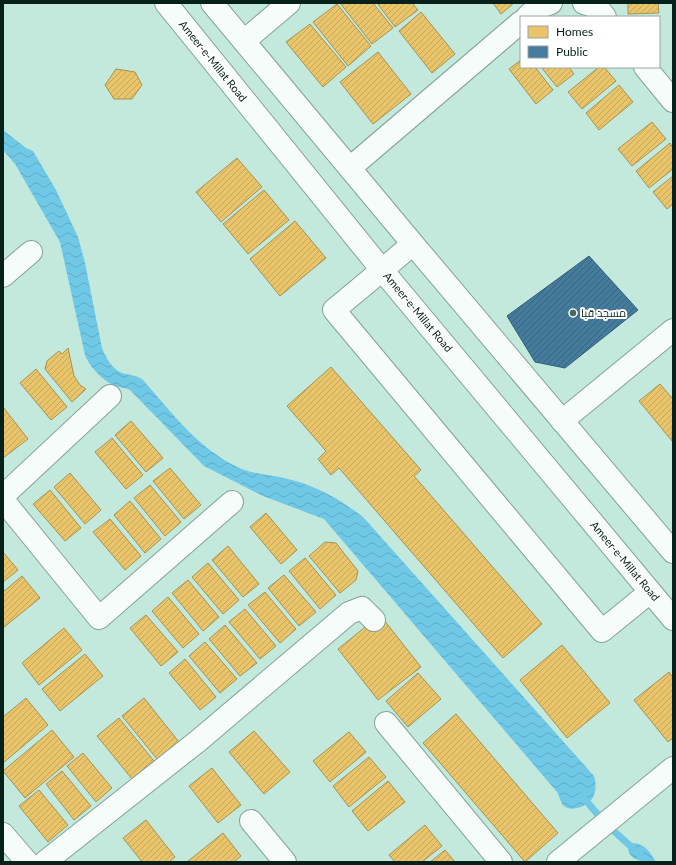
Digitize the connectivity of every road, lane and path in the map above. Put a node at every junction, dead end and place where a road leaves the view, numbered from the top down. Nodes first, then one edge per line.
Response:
1 (166, 3) edge
2 (212, 3) edge
3 (289, 3) edge
4 (550, 3) edge
5 (584, 3) edge
6 (528, 16) edge
7 (604, 16) edge
8 (520, 23) edge
9 (244, 41) junction
10 (646, 68) edge
11 (668, 89) edge
12 (350, 168) junction
13 (413, 244) junction
14 (31, 252) dead end
15 (382, 270) junction
16 (3, 276) edge
17 (673, 330) edge
18 (110, 396) dead end
19 (562, 422) junction
20 (3, 496) edge
21 (3, 500) edge
22 (232, 502) dead end
23 (673, 552) edge
24 (650, 592) junction
25 (673, 619) edge
26 (374, 620) dead end
27 (386, 723) dead end
28 (673, 768) edge
29 (251, 822) dead end
30 (3, 834) edge
31 (27, 862) edge
32 (45, 862) edge
33 (285, 862) edge
34 (501, 862) edge
35 (558, 862) edge

1 - 15 street, Ameer-e-Millat Road
2 - 9 street
3 - 9 street
4 - 6 street
5 - 7 street
8 - 12 street
9 - 12 street
10 - 11 street
12 - 13 street
13 - 15 street
13 - 19 street
14 - 16 street
15 - 24 street, Ameer-e-Millat Road
15 - 24 street
17 - 19 street
18 - 20 street
19 - 23 street
21 - 22 street
24 - 25 street, Ameer-e-Millat Road
26 - 32 street
27 - 34 street
28 - 35 street
29 - 33 street
30 - 31 street

